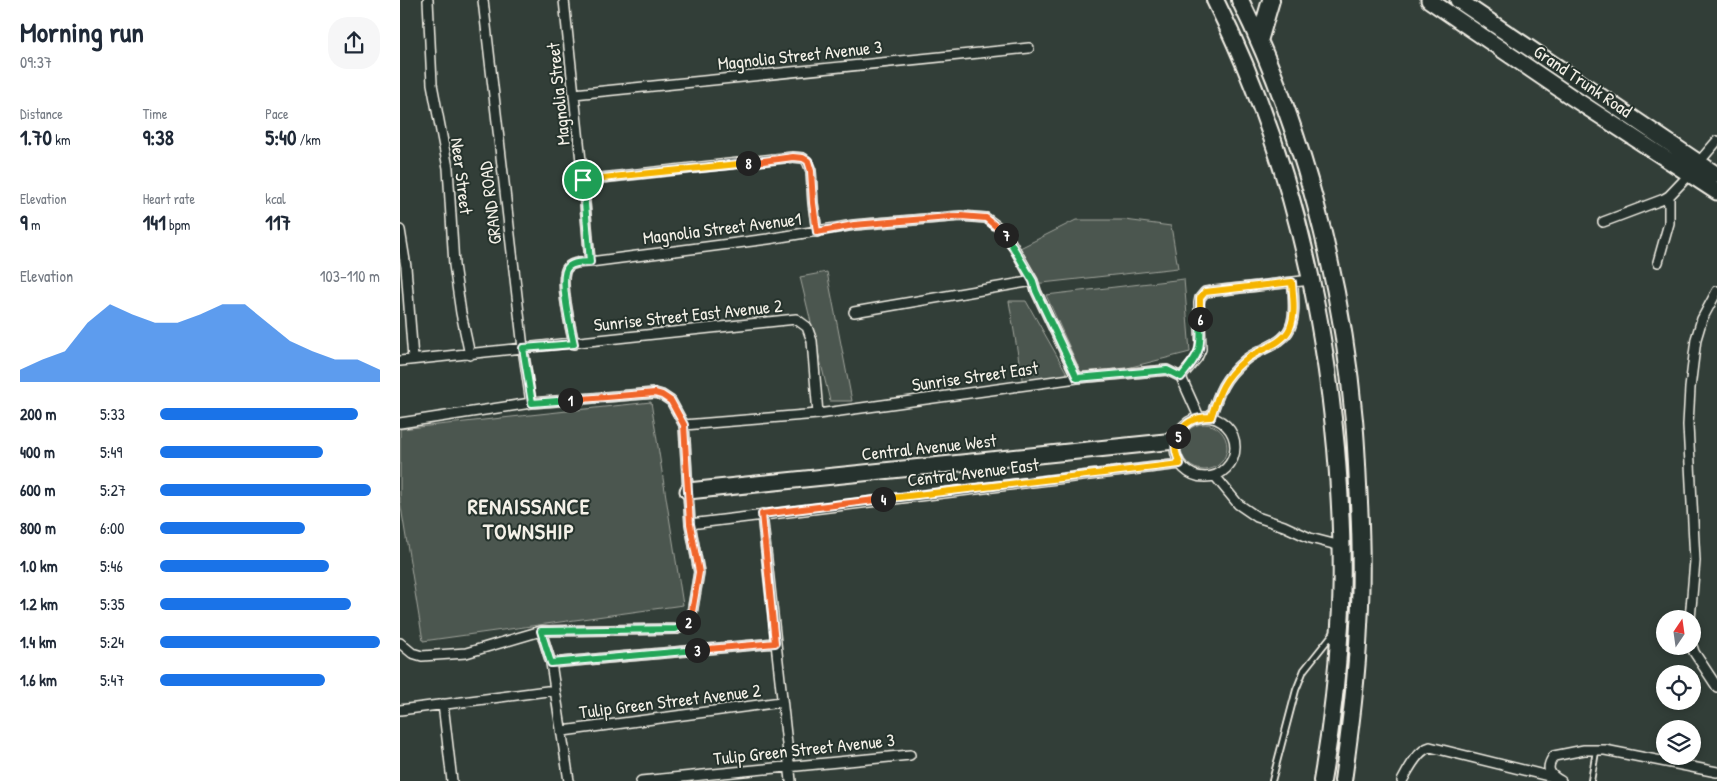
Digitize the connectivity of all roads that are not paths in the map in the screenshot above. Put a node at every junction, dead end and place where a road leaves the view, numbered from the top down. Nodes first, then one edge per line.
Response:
1 (428, 0) edge
2 (483, 0) edge
3 (564, 0) edge
4 (1215, 0) edge
5 (1240, 0) edge
6 (1271, 0) edge
7 (1429, 0) edge
8 (1458, 0) edge
9 (1258, 41) junction
10 (1030, 48) dead end
11 (574, 94) junction
12 (1717, 141) edge
13 (1695, 168) junction
14 (1717, 175) edge
15 (583, 180) junction
16 (1717, 192) edge
17 (1669, 196) junction
18 (1603, 222) dead end
19 (400, 230) edge
20 (817, 232) junction
21 (590, 262) junction
22 (1658, 262) dead end
23 (403, 268) edge
24 (1311, 280) junction
25 (1033, 281) junction
26 (1292, 282) junction
27 (1717, 291) edge
28 (854, 312) dead end
29 (574, 344) junction
30 (523, 348) junction
31 (470, 354) junction
32 (414, 360) junction
33 (400, 361) edge
34 (1181, 377) junction
35 (1077, 378) junction
36 (532, 403) junction
37 (818, 414) junction
38 (1199, 417) junction
39 (1211, 417) junction
40 (400, 423) edge
41 (684, 425) junction
42 (1175, 441) junction
43 (1180, 464) junction
44 (1214, 476) junction
45 (688, 491) junction
46 (762, 514) junction
47 (690, 524) junction
48 (1341, 546) junction
49 (1691, 610) edge
50 (1340, 624) junction
51 (541, 631) junction
52 (400, 643) edge
53 (775, 643) junction
54 (1696, 655) edge
55 (551, 663) junction
56 (1717, 687) edge
57 (555, 690) junction
58 (782, 702) junction
59 (443, 704) junction
60 (400, 710) edge
61 (563, 731) junction
62 (1596, 749) junction
63 (910, 755) dead end
64 (789, 767) junction
65 (1717, 772) edge
66 (1556, 779) edge
67 (452, 781) edge
68 (569, 781) edge
69 (641, 781) edge
70 (791, 781) edge
71 (1272, 781) edge
72 (1322, 781) edge
73 (1343, 781) edge
74 (1402, 781) edge
75 (1591, 781) edge

1 - 31 street, Neer Street
2 - 30 street, GRAND ROAD
3 - 11 street, Magnolia Street
4 - 24 highway
5 - 9 highway
6 - 9 highway
7 - 13 main road, Grand Trunk Road
8 - 13 main road, Grand Trunk Road
9 - 73 highway
10 - 11 street, Magnolia Street Avenue 3
11 - 15 street, Magnolia Street
12 - 13 street
13 - 14 main road, Grand Trunk Road
13 - 16 main road, Grand Trunk Road
13 - 17 street
15 - 20 street
15 - 21 street, Magnolia Street
17 - 18 street
17 - 22 street
19 - 23 street
20 - 21 street, Magnolia Street Avenue1
20 - 25 street, Magnolia Street Avenue1
21 - 29 street
23 - 32 street
24 - 26 street
24 - 48 highway
25 - 28 street
25 - 35 street, Magnolia Street Avenue1
26 - 34 street
26 - 39 street
27 - 49 street
29 - 30 street, Sunrise Street East Avenue 2
29 - 37 street, Sunrise Street East Avenue 2
30 - 31 street, Sunrise Street East Avenue 2
30 - 36 street, GRAND ROAD
31 - 32 street, Sunrise Street East Avenue 2
32 - 33 street, Sunrise Street East Avenue 2
34 - 35 street, Sunrise Street East
34 - 38 street
35 - 37 street, Sunrise Street East
36 - 40 street
36 - 41 street
37 - 41 street, Sunrise Street East
38 - 39 street
38 - 42 street
39 - 44 street
41 - 45 street
42 - 43 street
42 - 45 main road, Central Avenue West
43 - 44 street
43 - 46 street, Central Avenue East
44 - 48 street
45 - 47 street
46 - 47 street, Central Avenue East
46 - 53 street
47 - 51 street
48 - 50 highway
50 - 71 lane
50 - 72 highway
51 - 52 street
51 - 55 street
53 - 55 street
53 - 58 street
54 - 56 street
55 - 57 street
57 - 59 street
57 - 61 street
58 - 61 street, Tulip Green Street Avenue 2
58 - 64 street
59 - 60 street
59 - 67 street
61 - 68 street
62 - 65 street
62 - 66 street
62 - 75 lane
63 - 64 street, Tulip Green Street Avenue 3
64 - 69 street, Tulip Green Street Avenue 3
64 - 70 street
66 - 74 street

